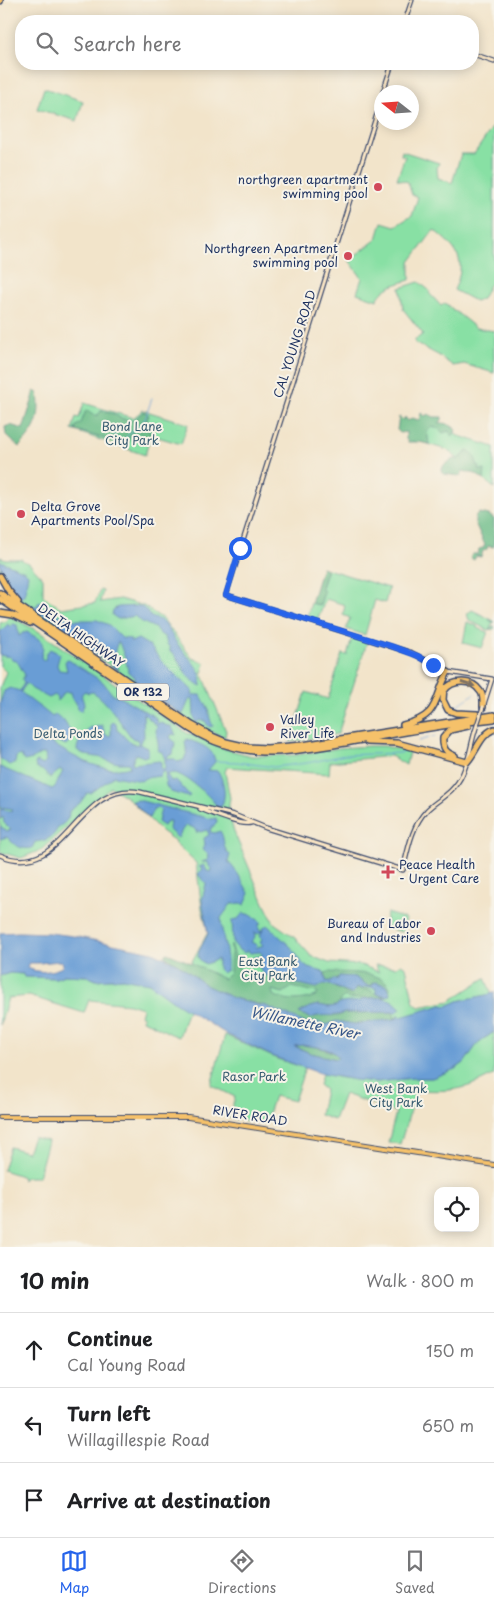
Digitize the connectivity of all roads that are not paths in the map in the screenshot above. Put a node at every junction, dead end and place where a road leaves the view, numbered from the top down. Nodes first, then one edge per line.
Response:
1 (412, 0) edge
2 (407, 15) edge
3 (479, 56) edge
4 (494, 61) edge
5 (390, 70) edge
6 (385, 85) edge
7 (374, 123) edge
8 (0, 576) edge
9 (0, 593) edge
10 (0, 599) edge
11 (25, 610) junction
12 (0, 614) edge
13 (47, 631) junction
14 (448, 672) junction
15 (443, 694) junction
16 (483, 707) junction
17 (494, 714) edge
18 (494, 720) edge
19 (494, 728) edge
20 (368, 735) junction
21 (325, 746) junction
22 (467, 762) junction
23 (0, 855) edge
24 (0, 1117) edge
25 (494, 1165) edge

1 - 2 main road
3 - 4 main road
5 - 6 main road
7 - 14 main road, CAL YOUNG ROAD
8 - 11 highway
9 - 11 highway, DELTA HIGHWAY / OR 132
10 - 13 highway, DELTA HIGHWAY / OR 132
11 - 20 highway, DELTA HIGHWAY / OR 132
12 - 13 highway
13 - 21 highway, DELTA HIGHWAY / OR 132
14 - 15 highway
14 - 16 main road
14 - 20 highway
15 -> 16 highway
15 - 17 highway
16 - 22 main road, bridge
17 - 20 highway, DELTA HIGHWAY / OR 132
18 - 21 highway, DELTA HIGHWAY / OR 132
18 - 22 highway
19 - 22 highway
21 - 22 highway
22 - 23 main road
24 - 25 main road, RIVER ROAD

